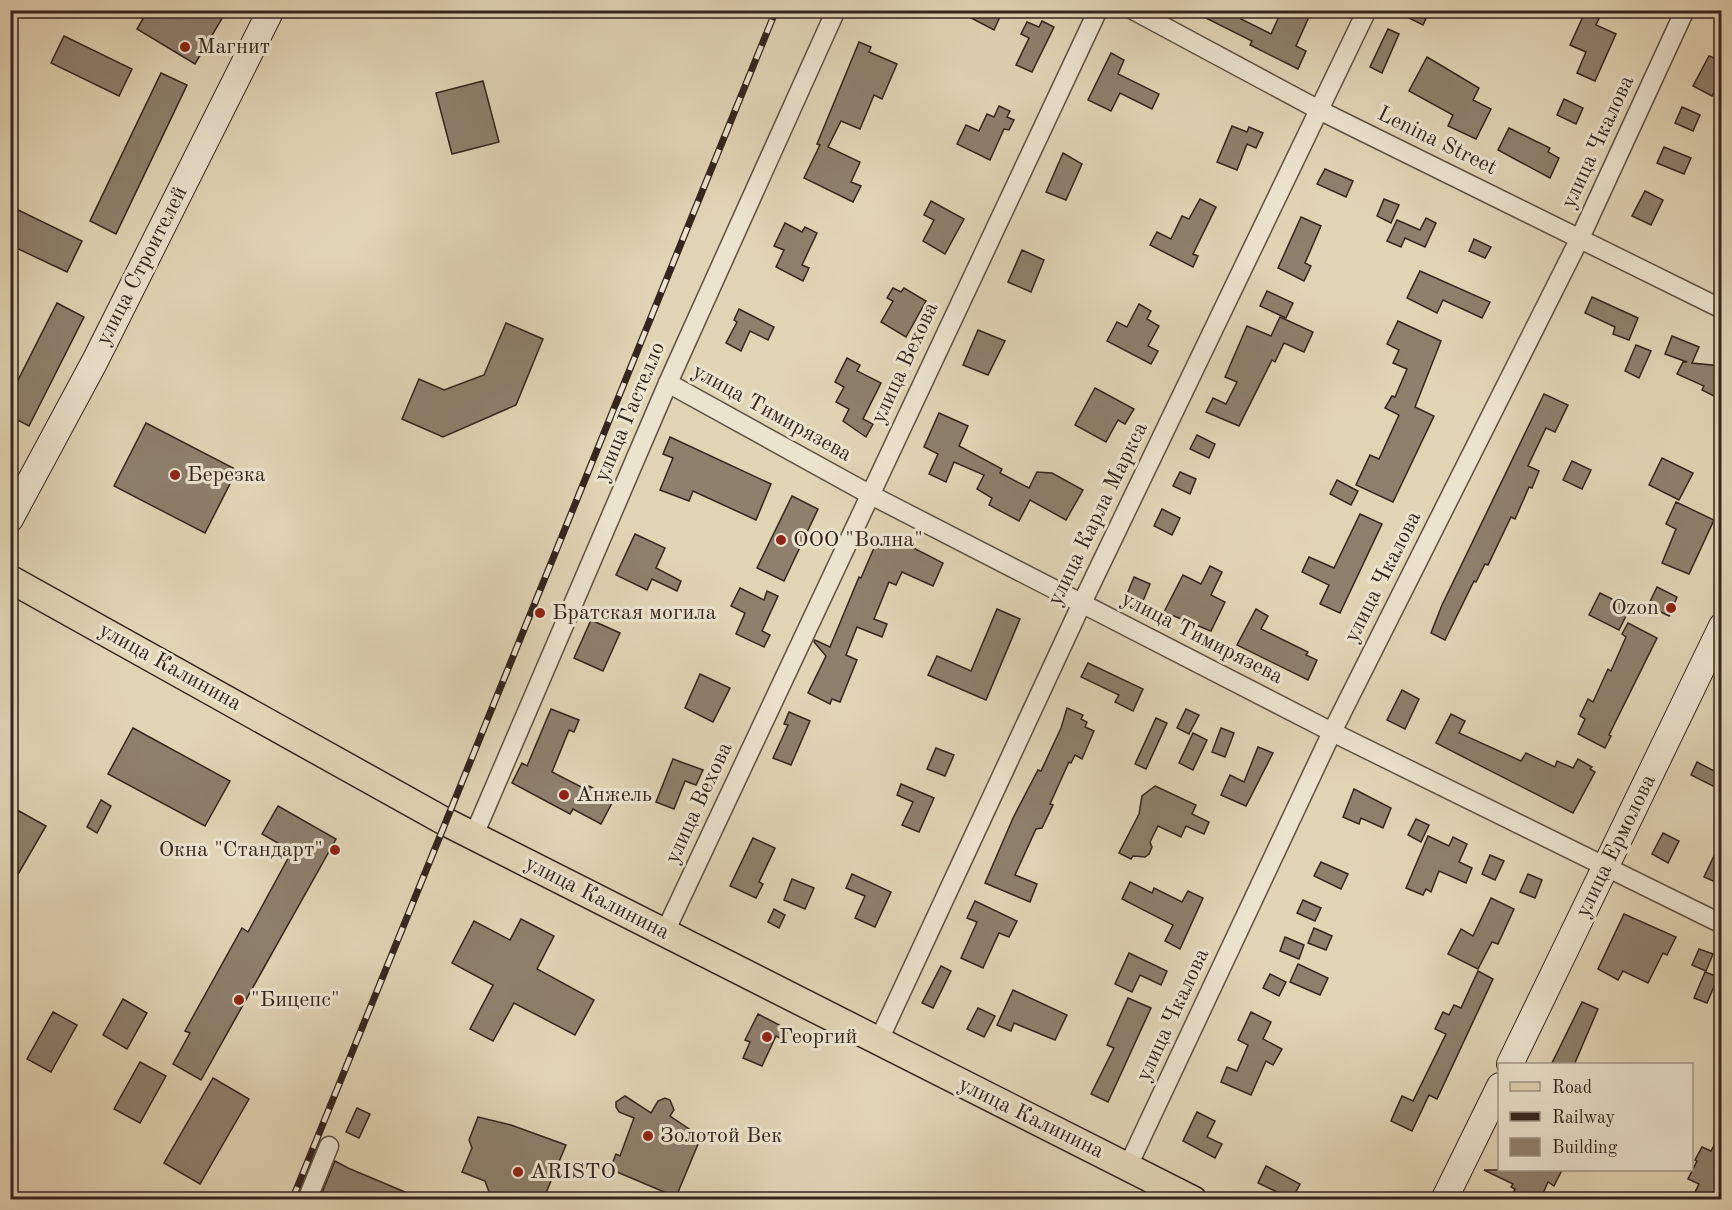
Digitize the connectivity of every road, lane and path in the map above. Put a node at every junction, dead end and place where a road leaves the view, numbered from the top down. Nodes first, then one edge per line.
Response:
1 (271, 10) edge
2 (836, 10) edge
3 (1098, 10) edge
4 (1133, 10) edge
5 (1367, 10) edge
6 (1685, 10) edge
7 (1321, 111) junction
8 (1580, 238) junction
9 (1722, 309) edge
10 (668, 383) junction
11 (869, 494) junction
12 (10, 519) edge
13 (10, 579) edge
14 (1082, 603) junction
15 (1722, 626) edge
16 (1332, 732) junction
17 (474, 836) junction
18 (1607, 866) junction
19 (1722, 924) edge
20 (665, 932) junction
21 (878, 1042) junction
22 (1511, 1063) edge
23 (1498, 1090) edge
24 (328, 1146) dead end
25 (1128, 1166) junction
26 (307, 1200) edge
27 (1193, 1200) edge
28 (1444, 1200) edge

1 - 12 street, улица Строителей
2 - 10 street, улица Гастелло
3 - 11 street, улица Вехова
4 - 7 street, Lenina Street
5 - 7 street, улица Карла Маркса
6 - 8 street, улица Чкалова
7 - 8 street, Lenina Street
7 - 14 street, улица Карла Маркса
8 - 9 street, Lenina Street
8 - 16 street, улица Чкалова
10 - 11 street, улица Тимирязева
10 - 17 street, улица Гастелло
11 - 14 street, улица Тимирязева
11 - 20 street, улица Вехова
13 - 17 main road, улица Калинина
14 - 16 street, улица Тимирязева
14 - 21 street, улица Карла Маркса
15 - 18 street, улица Ермолова
16 - 18 street, улица Тимирязева
16 - 25 street, улица Чкалова
17 - 20 main road, улица Калинина
18 - 19 street, улица Тимирязева
18 - 22 street, улица Ермолова
20 - 21 main road, улица Калинина
21 - 25 main road, улица Калинина
23 - 28 street
24 - 26 street
25 - 27 main road, улица Калинина

